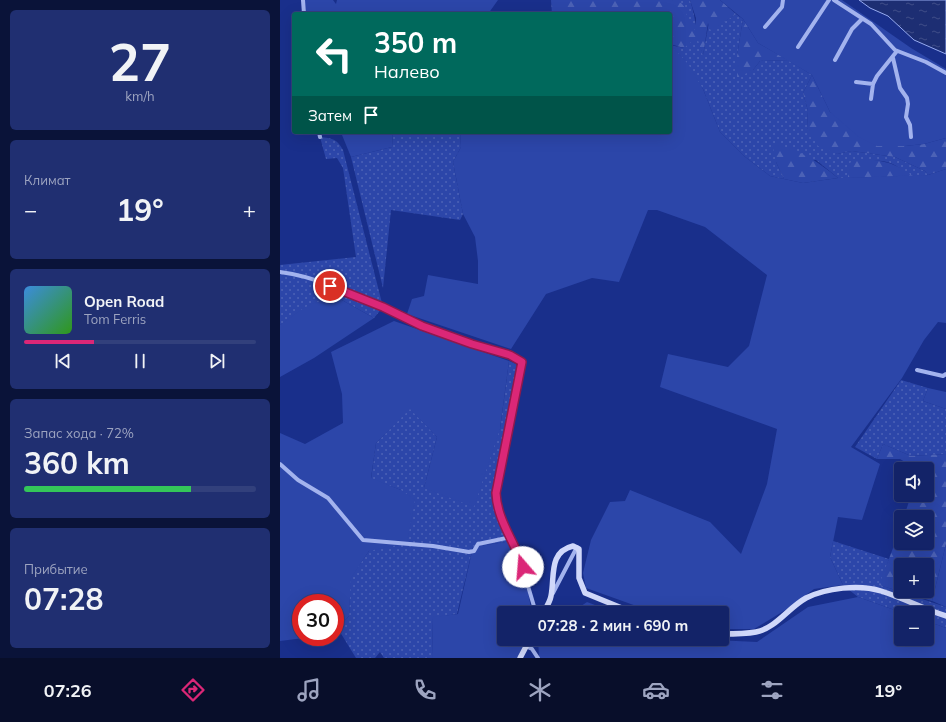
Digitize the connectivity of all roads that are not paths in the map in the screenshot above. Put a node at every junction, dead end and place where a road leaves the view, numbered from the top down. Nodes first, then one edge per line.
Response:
1 (303, 0) edge
2 (783, 0) edge
3 (829, 0) edge
4 (834, 0) edge
5 (304, 12) edge
6 (862, 19) junction
7 (765, 27) dead end
8 (798, 47) dead end
9 (897, 51) junction
10 (893, 58) junction
11 (835, 60) dead end
12 (946, 74) edge
13 (856, 82) dead end
14 (873, 84) junction
15 (871, 99) dead end
16 (911, 137) dead end
17 (280, 272) edge
18 (917, 370) dead end
19 (946, 374) edge
20 (280, 464) edge
21 (511, 537) junction
22 (577, 547) junction
23 (551, 596) junction
24 (534, 606) edge
25 (546, 606) edge
26 (617, 606) edge
27 (946, 616) edge
28 (729, 634) edge
29 (526, 646) joint
30 (520, 658) edge
31 (538, 658) edge

1 - 5 street
2 - 7 street
3 - 8 street
4 - 6 street
6 - 9 street
6 - 11 street
9 - 10 street
9 - 12 street
10 - 14 street
10 - 16 street
13 - 14 street
14 - 15 street
17 - 21 street
18 - 19 street
20 - 21 street
21 - 24 street
22 - 23 street
22 - 23 street
22 - 26 street
23 - 25 street
27 - 28 street
29 - 30 street
29 - 31 street

